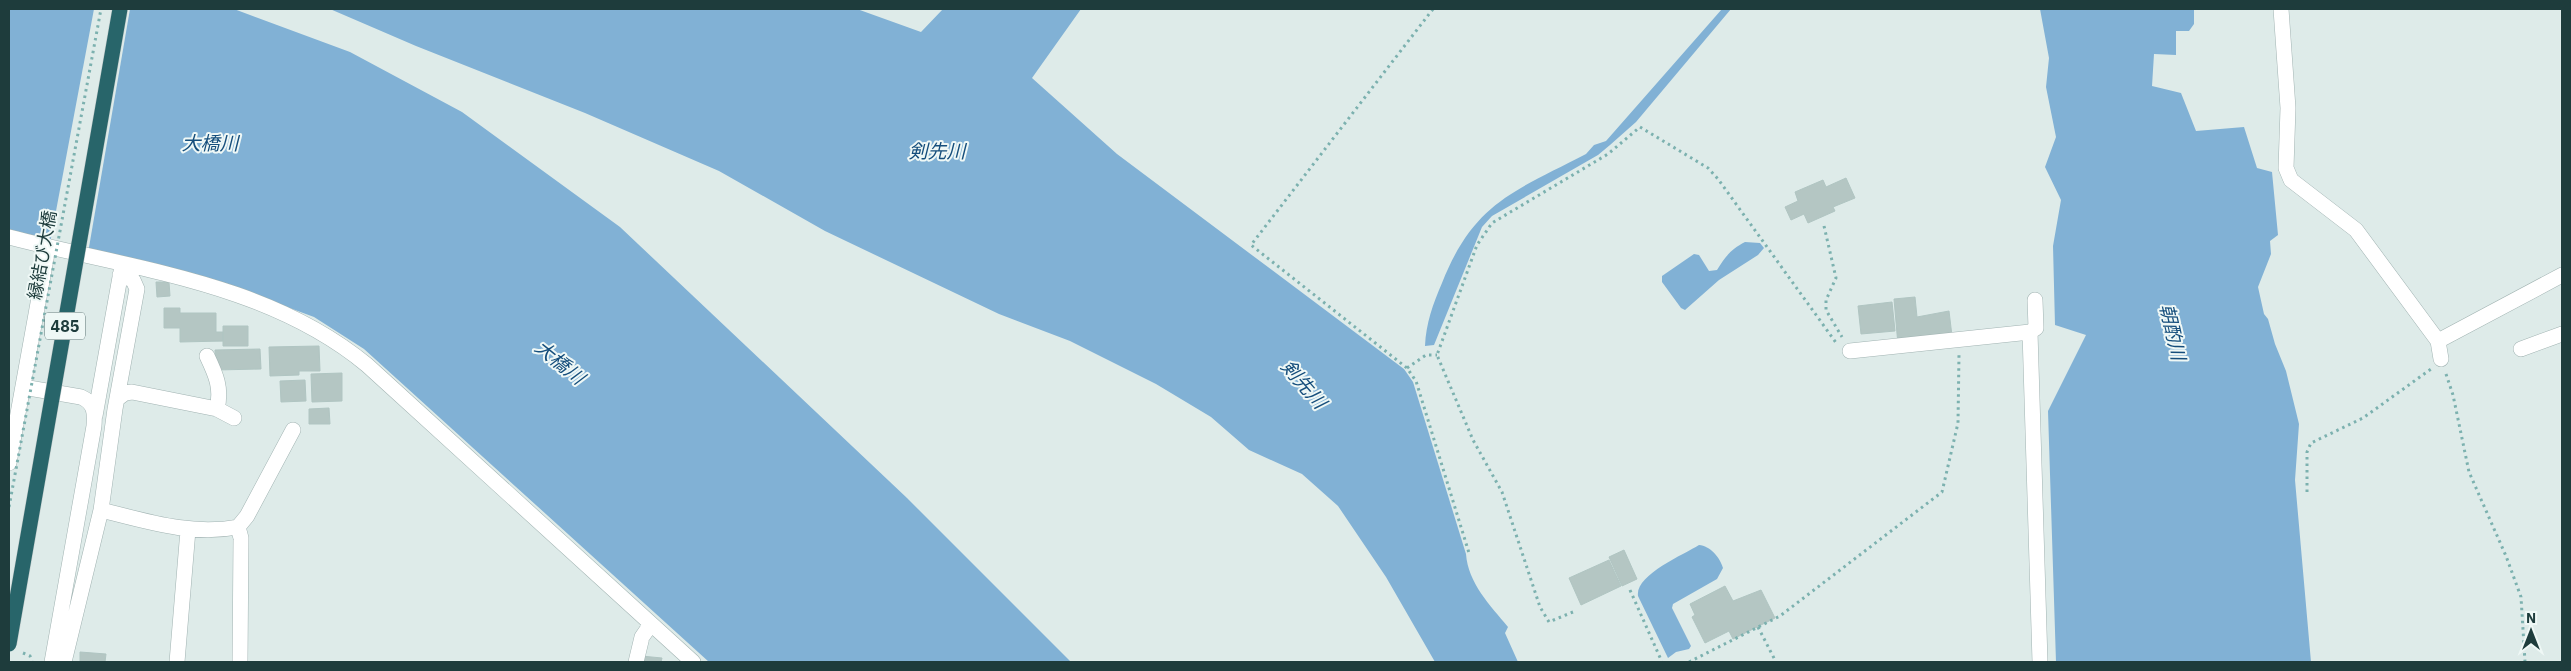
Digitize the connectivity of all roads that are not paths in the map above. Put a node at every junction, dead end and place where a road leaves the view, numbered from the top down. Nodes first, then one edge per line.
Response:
1 (120, 9) edge
2 (2281, 9) edge
3 (9, 238) edge
4 (48, 248) junction
5 (121, 270) junction
6 (2562, 275) edge
7 (2035, 300) dead end
8 (2030, 332) junction
9 (2562, 334) edge
10 (2438, 340) junction
11 (1844, 349) road end
12 (2521, 349) dead end
13 (207, 356) dead end
14 (2441, 360) road end
15 (23, 387) junction
16 (117, 398) junction
17 (216, 409) junction
18 (234, 418) dead end
19 (94, 422) junction
20 (293, 430) dead end
21 (9, 463) edge
22 (101, 510) junction
23 (238, 527) junction
24 (188, 530) junction
25 (651, 624) junction
26 (9, 644) edge
27 (52, 662) edge
28 (64, 662) edge
29 (177, 662) edge
30 (240, 662) edge
31 (636, 662) edge
32 (693, 662) edge
33 (2040, 662) edge

1 - 26 highway, 485, bridge
2 - 10 street
3 - 4 street
4 - 5 street
4 - 15 street
5 - 16 street
5 - 19 street
5 - 25 street
6 - 10 street
7 - 8 street
8 - 11 street
8 - 33 street
9 - 12 street
10 - 14 street
13 - 17 street
15 - 19 street
15 - 21 street
16 - 17 street
16 - 22 street
17 - 18 street
19 - 27 street
20 - 23 street
22 - 24 street
22 - 28 street
23 - 24 street
23 - 30 street
24 - 29 street
25 - 31 street
25 - 32 street

